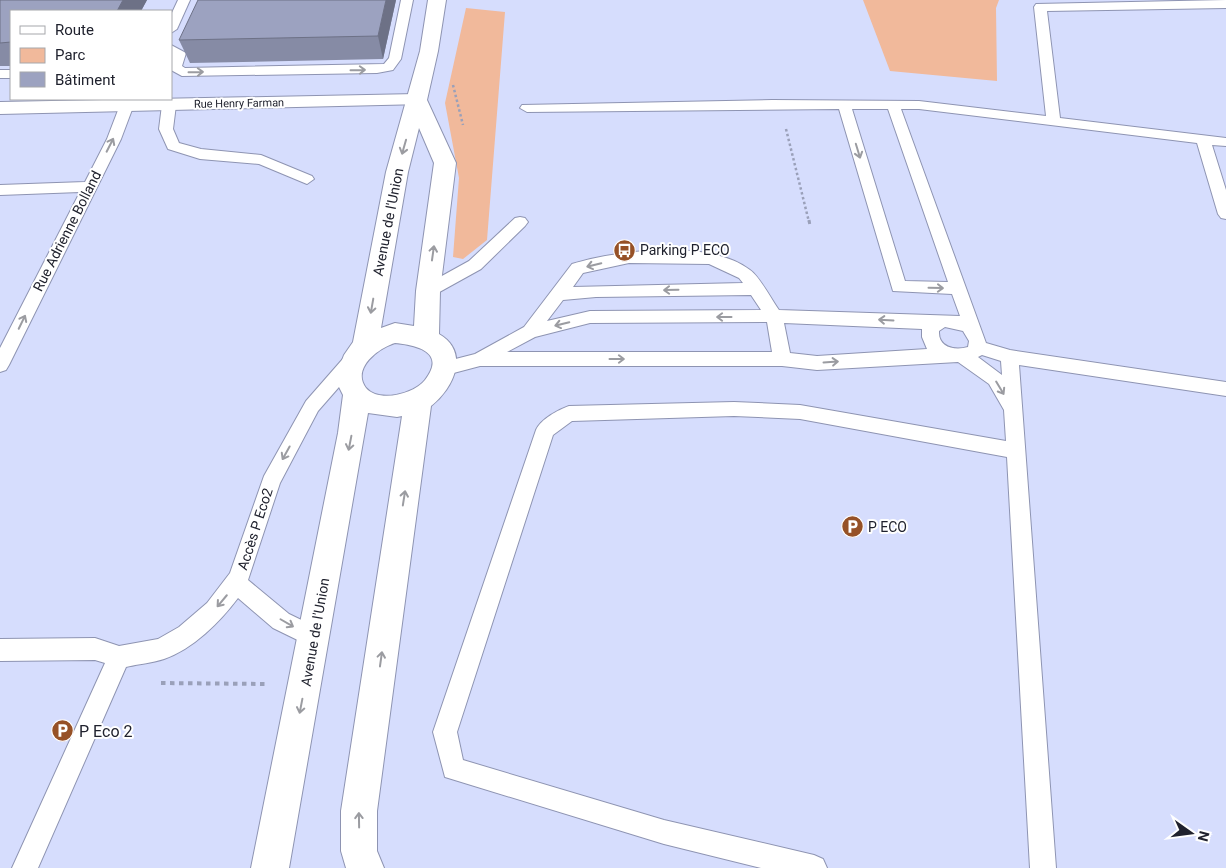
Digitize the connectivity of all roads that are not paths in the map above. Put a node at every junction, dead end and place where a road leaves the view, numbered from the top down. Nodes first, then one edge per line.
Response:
1 (184, 0) edge
2 (407, 0) edge
3 (437, 0) edge
4 (1226, 4) edge
5 (172, 27) edge
6 (172, 49) edge
7 (417, 100) junction
8 (131, 102) edge
9 (844, 104) junction
10 (893, 104) junction
11 (169, 105) junction
12 (0, 108) edge
13 (527, 108) dead end
14 (1053, 121) junction
15 (1203, 139) junction
16 (1226, 142) edge
17 (307, 179) dead end
18 (89, 187) junction
19 (0, 190) edge
20 (1226, 214) edge
21 (520, 222) dead end
22 (960, 288) junction
23 (755, 289) junction
24 (428, 291) junction
25 (558, 294) junction
26 (774, 316) junction
27 (935, 323) junction
28 (530, 332) junction
29 (426, 336) junction
30 (966, 347) junction
31 (360, 352) junction
32 (1010, 357) junction
33 (480, 359) junction
34 (782, 359) junction
35 (0, 365) edge
36 (446, 368) junction
37 (1226, 390) edge
38 (356, 395) junction
39 (418, 402) junction
40 (1013, 409) junction
41 (1016, 451) junction
42 (236, 583) junction
43 (314, 637) junction
44 (0, 650) edge
45 (119, 658) junction
46 (25, 868) edge
47 (270, 868) edge
48 (365, 868) edge
49 (814, 868) edge
50 (1043, 868) edge

1 - 5 lane
6 -> 2 lane
3 - 7 street, Avenue de l'Union
4 - 14 lane
7 - 11 street, Rue Henry Farman
24 -> 7 street
7 -> 31 street, Avenue de l'Union
8 - 11 street, Rue Henry Farman
8 - 12 street, Rue Henry Farman
18 -> 8 lane, Rue Adrienne Bolland
9 - 10 lane
9 - 13 lane
9 -> 22 lane
10 - 14 lane
10 - 22 lane
11 - 17 lane
14 - 15 lane
15 - 16 lane
15 - 20 lane
18 - 19 lane
35 -> 18 lane, Rue Adrienne Bolland
21 - 24 lane
22 - 30 lane
23 -> 25 lane
23 -> 25 lane
23 - 26 lane
24 - 29 street
25 - 28 lane
27 -> 26 lane
26 -> 28 lane
26 - 34 lane
27 - 30 lane
27 - 30 lane
28 - 33 lane
29 - 31 street
29 - 36 street
30 - 32 lane
34 -> 30 lane
30 -> 40 lane
31 - 38 street, Avenue de l'Union
31 -> 42 lane, Accès P Eco2
32 - 37 lane
32 - 40 lane
33 -> 34 lane
33 - 36 lane
36 - 39 street
38 - 39 street
38 -> 43 street, Avenue de l'Union
48 -> 39 street
40 - 41 lane
41 - 49 lane
41 - 50 lane
42 -> 43 lane
42 -> 45 lane, Accès P Eco2
43 -> 47 street, Avenue de l'Union
44 - 45 lane
45 - 46 lane

